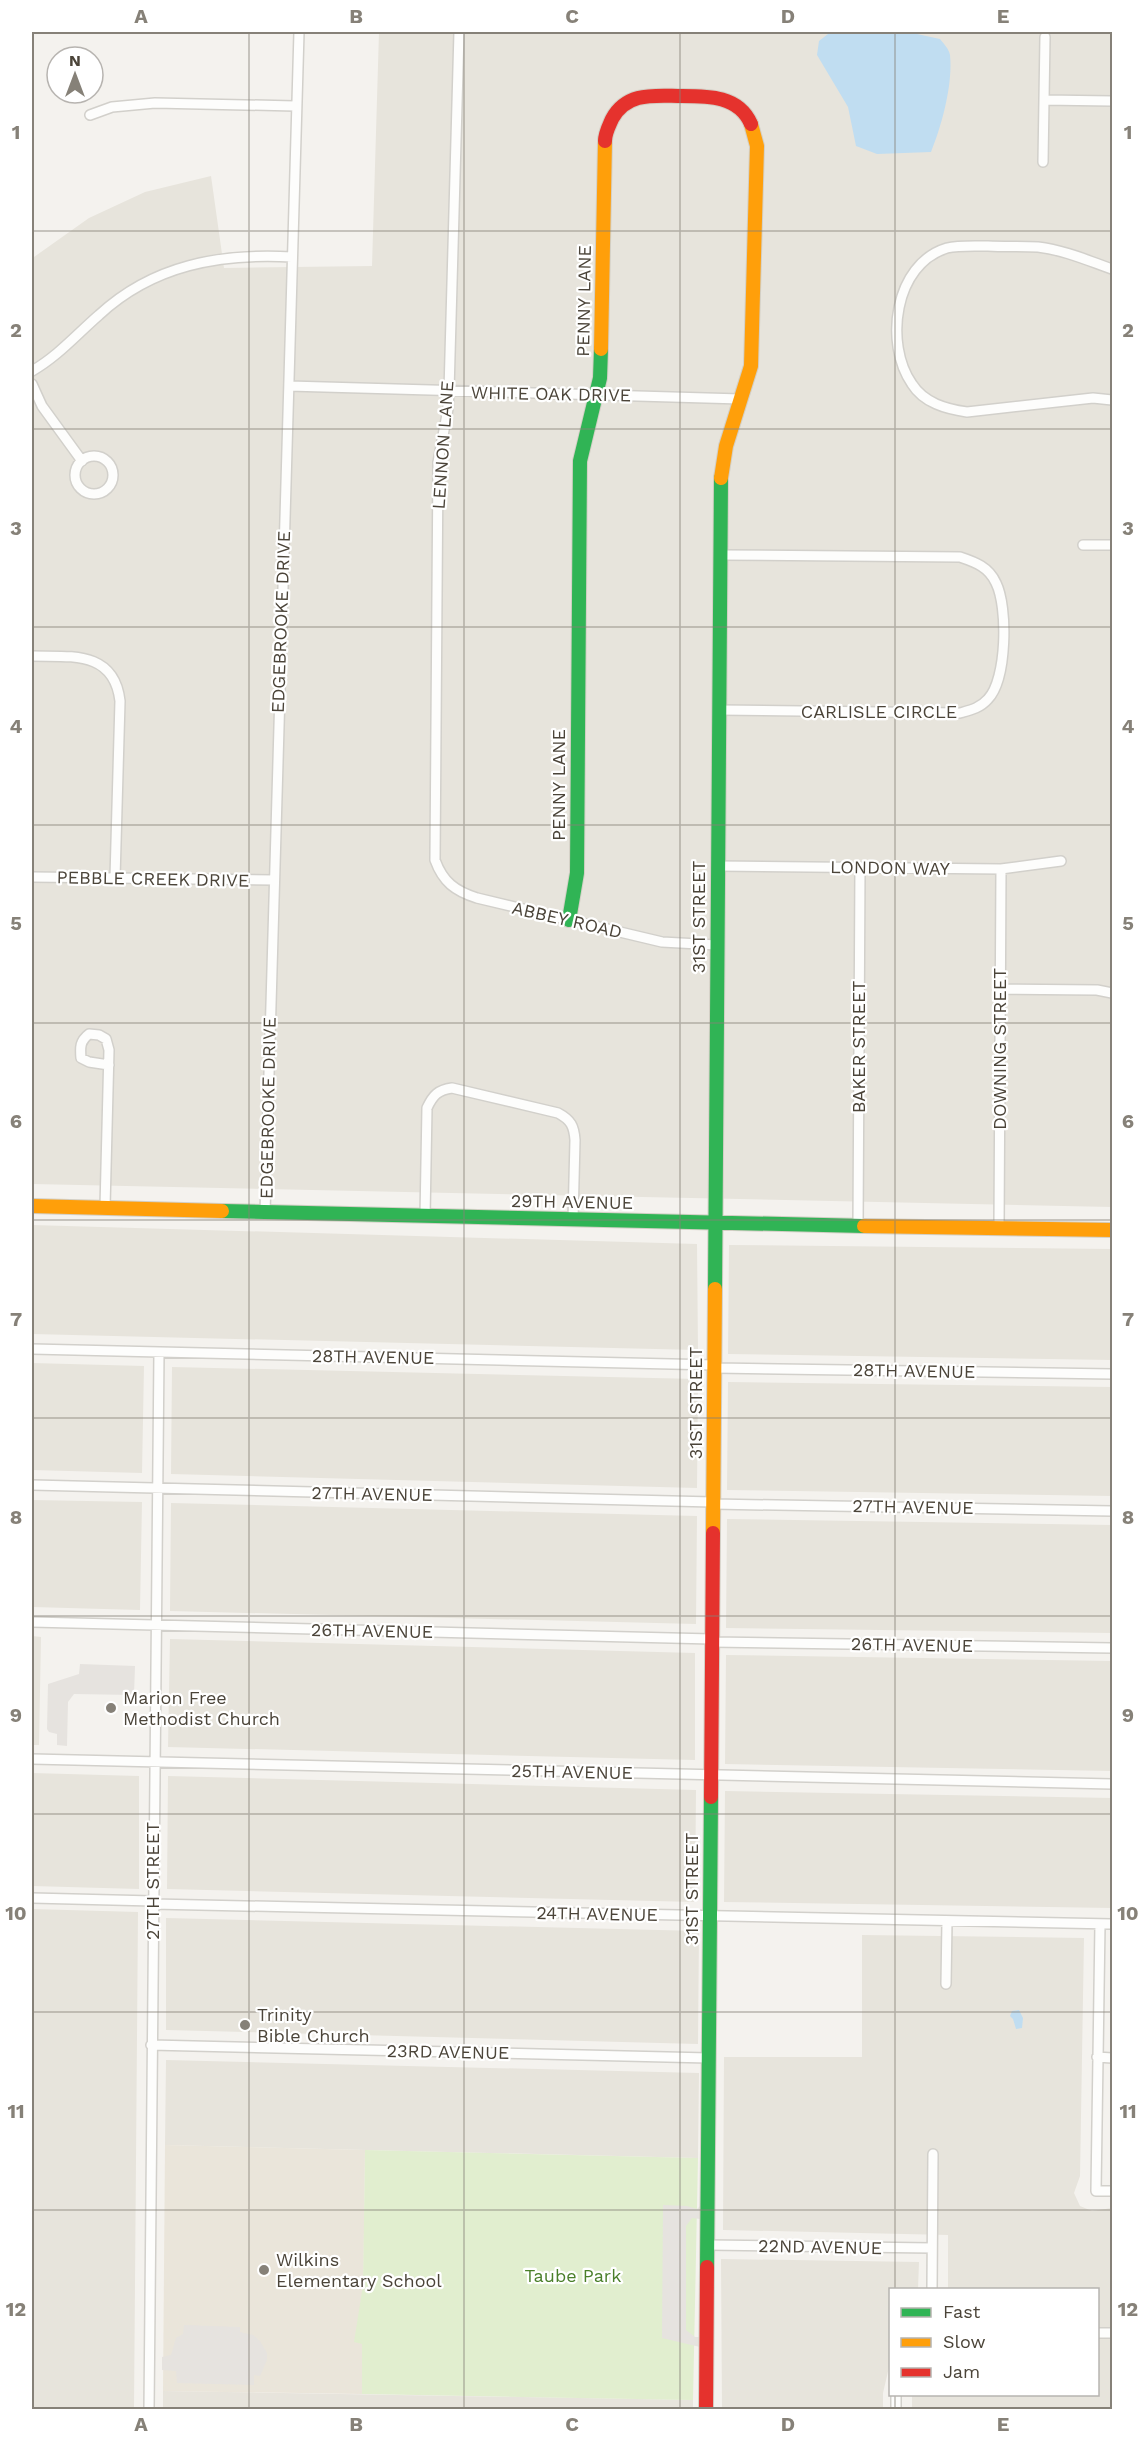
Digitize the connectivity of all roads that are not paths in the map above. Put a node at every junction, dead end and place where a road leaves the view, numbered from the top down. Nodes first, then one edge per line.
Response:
1 (299, 32) edge
2 (459, 32) edge
3 (1045, 37) dead end
4 (1044, 100) junction
5 (1113, 101) edge
6 (295, 106) junction
7 (90, 115) dead end
8 (1043, 162) dead end
9 (292, 257) junction
10 (1113, 269) edge
11 (32, 371) edge
12 (32, 384) edge
13 (289, 386) junction
14 (449, 391) junction
15 (597, 395) junction
16 (741, 399) junction
17 (1113, 400) edge
18 (81, 461) junction
19 (1083, 545) dead end
20 (1113, 545) edge
21 (721, 555) junction
22 (32, 656) edge
23 (719, 710) junction
24 (435, 860) joint
25 (1061, 861) dead end
26 (718, 866) junction
27 (860, 867) junction
28 (1001, 869) junction
29 (32, 877) edge
30 (115, 878) junction
31 (274, 880) junction
32 (569, 920) junction
33 (717, 945) junction
34 (1000, 989) junction
35 (1113, 993) edge
36 (109, 1065) dead end
37 (32, 1206) edge
38 (105, 1207) junction
39 (265, 1213) junction
40 (425, 1217) junction
41 (573, 1220) junction
42 (715, 1224) junction
43 (858, 1227) junction
44 (999, 1228) junction
45 (1113, 1230) edge
46 (32, 1349) edge
47 (159, 1352) junction
48 (715, 1366) junction
49 (1113, 1374) edge
50 (32, 1485) edge
51 (157, 1489) junction
52 (713, 1503) junction
53 (1113, 1510) edge
54 (32, 1622) edge
55 (156, 1625) junction
56 (712, 1641) junction
57 (1113, 1648) edge
58 (32, 1759) edge
59 (154, 1762) junction
60 (711, 1776) junction
61 (1113, 1784) edge
62 (32, 1898) edge
63 (153, 1902) junction
64 (710, 1917) junction
65 (947, 1921) junction
66 (1100, 1924) junction
67 (1113, 1924) edge
68 (946, 1984) dead end
69 (151, 2045) junction
70 (1097, 2057) junction
71 (709, 2058) junction
72 (1113, 2058) edge
73 (933, 2154) dead end
74 (1113, 2191) edge
75 (708, 2245) junction
76 (932, 2248) junction
77 (932, 2288) edge
78 (148, 2409) edge
79 (706, 2409) edge

1 - 6 street, EDGEBROOKE DRIVE
2 - 14 street, LENNON LANE
3 - 4 street
4 - 5 street
4 - 8 street
6 - 7 street
6 - 9 street, EDGEBROOKE DRIVE
9 - 11 street
9 - 13 street, EDGEBROOKE DRIVE
10 - 17 street
12 - 18 street
13 - 14 street, WHITE OAK DRIVE
13 - 31 street, EDGEBROOKE DRIVE
14 - 15 street, WHITE OAK DRIVE
14 - 24 street, LENNON LANE
15 - 16 street, WHITE OAK DRIVE
15 - 16 street, PENNY LANE
15 - 32 street, PENNY LANE
16 - 21 street, 31ST STREET
18 - 18 street
19 - 20 street
21 - 23 street, 31ST STREET
21 - 23 street, CARLISLE CIRCLE
22 - 30 street
23 - 26 street, 31ST STREET
24 - 32 street, ABBEY ROAD
25 - 28 street, LONDON WAY
26 - 27 street, LONDON WAY
26 - 33 street, 31ST STREET
27 - 28 street, LONDON WAY
27 - 43 street, BAKER STREET
28 - 34 street, DOWNING STREET
29 - 30 street, PEBBLE CREEK DRIVE
30 - 31 street, PEBBLE CREEK DRIVE
31 - 39 street, EDGEBROOKE DRIVE
32 - 33 street, ABBEY ROAD
33 - 42 street, 31ST STREET
34 - 35 street
34 - 44 street, DOWNING STREET
36 - 38 street
37 - 38 street, 29TH AVENUE
38 - 39 street, 29TH AVENUE
39 - 40 street, 29TH AVENUE
40 - 41 street, 29TH AVENUE
40 - 41 street
41 - 42 street, 29TH AVENUE
42 - 43 street, 29TH AVENUE
42 - 48 street, 31ST STREET
43 - 44 street, 29TH AVENUE
44 - 45 street, 29TH AVENUE
46 - 47 street, 28TH AVENUE
47 - 48 street, 28TH AVENUE
47 - 51 street, 27TH STREET
48 - 49 street, 28TH AVENUE
48 - 52 street, 31ST STREET
50 - 51 street, 27TH AVENUE
51 - 52 street, 27TH AVENUE
51 - 55 street, 27TH STREET
52 - 53 street, 27TH AVENUE
52 - 56 street, 31ST STREET
54 - 55 street, 26TH AVENUE
55 - 56 street, 26TH AVENUE
55 - 59 street, 27TH STREET
56 - 57 street, 26TH AVENUE
56 - 60 street, 31ST STREET
58 - 59 street, 25TH AVENUE
59 - 60 street, 25TH AVENUE
59 - 63 street, 27TH STREET
60 - 61 street, 25TH AVENUE
60 - 64 street, 31ST STREET
62 - 63 street, 24TH AVENUE
63 - 64 street, 24TH AVENUE
63 - 69 street, 27TH STREET
64 - 65 street, 24TH AVENUE
64 - 71 street, 31ST STREET
65 - 66 street, 24TH AVENUE
65 - 68 street
66 - 67 street, 24TH AVENUE
66 - 70 street
69 - 71 street, 23RD AVENUE
69 - 78 street, 27TH STREET
70 - 72 street
70 - 74 street
71 - 75 street, 31ST STREET
73 - 76 street
75 - 76 street, 22ND AVENUE
75 - 79 street, 31ST STREET
76 - 77 street

